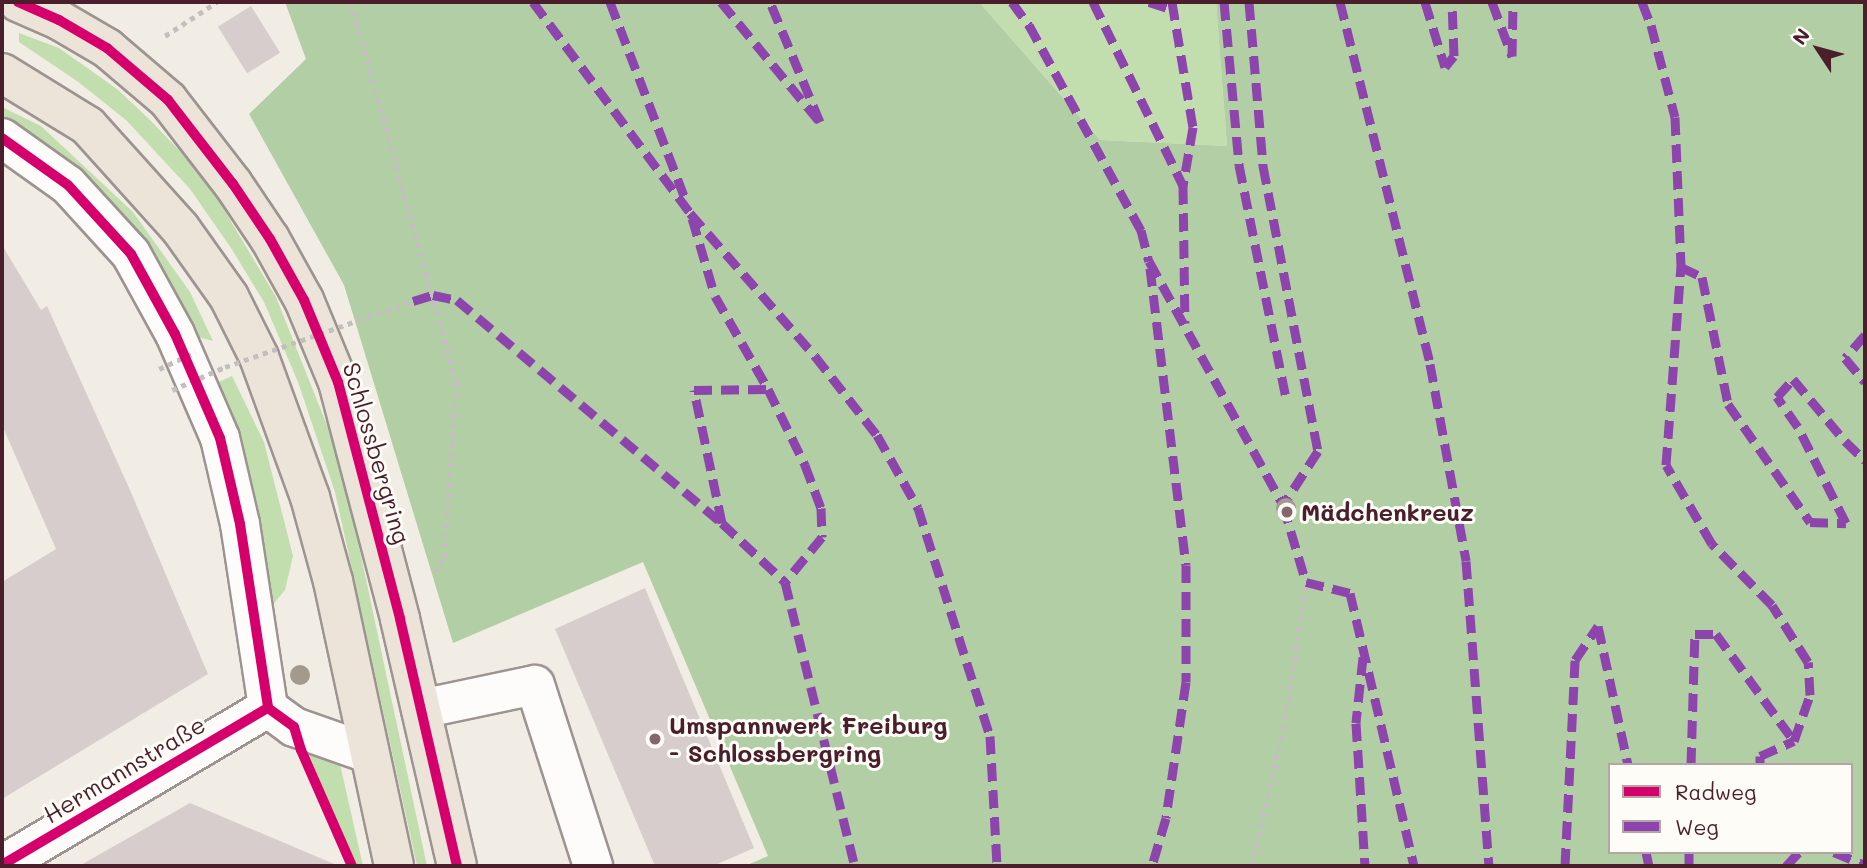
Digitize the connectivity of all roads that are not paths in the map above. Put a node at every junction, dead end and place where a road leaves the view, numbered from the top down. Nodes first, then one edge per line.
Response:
1 (18, 2) edge
2 (49, 11) edge
3 (2, 73) edge
4 (2, 138) edge
5 (268, 708) junction
6 (421, 709) junction
7 (368, 753) junction
8 (2, 865) edge
9 (394, 866) edge
10 (457, 866) edge
11 (593, 866) edge

1 - 2 main road, Schlossbergring
2 - 6 main road, Schlossbergring
3 - 7 main road
4 - 5 street
5 - 7 street
5 - 8 street, Hermannstraße
6 - 10 main road, Schlossbergring
6 - 11 street
7 - 9 main road

